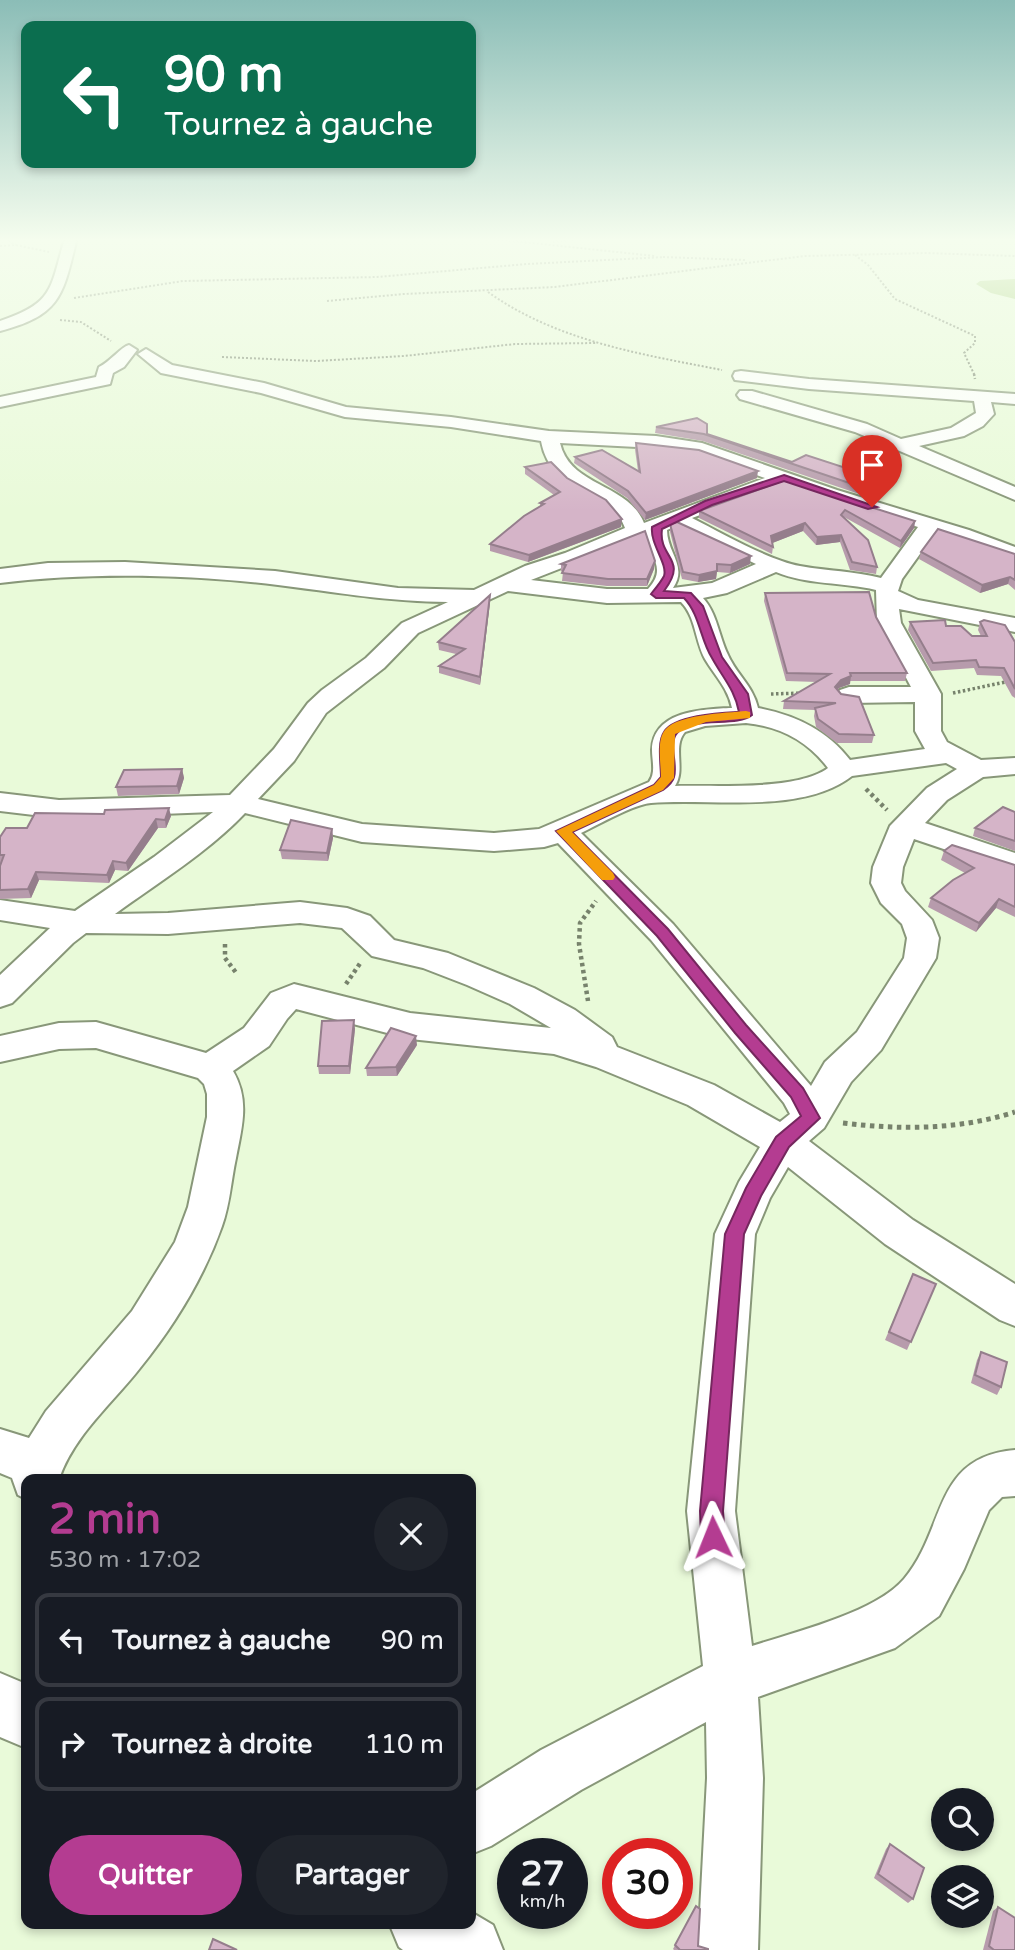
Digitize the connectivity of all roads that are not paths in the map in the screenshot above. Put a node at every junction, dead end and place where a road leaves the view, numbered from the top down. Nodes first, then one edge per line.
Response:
1 (741, 376) road end
2 (746, 395) dead end
3 (981, 395) junction
4 (1015, 399) edge
5 (0, 402) edge
6 (549, 437) junction
7 (975, 443) junction
8 (902, 444) junction
9 (977, 476) junction
10 (784, 478) junction
11 (1015, 494) edge
12 (656, 525) junction
13 (930, 525) junction
14 (1015, 555) edge
15 (774, 565) junction
16 (0, 576) edge
17 (491, 589) junction
18 (888, 591) junction
19 (656, 594) junction
20 (687, 595) junction
21 (1015, 625) edge
22 (928, 694) junction
23 (849, 695) edge
24 (744, 705) junction
25 (962, 762) junction
26 (1014, 766) edge
27 (844, 770) junction
28 (644, 795) junction
29 (0, 802) edge
30 (240, 803) junction
31 (905, 826) junction
32 (563, 831) junction
33 (1015, 863) edge
34 (0, 910) edge
35 (79, 922) junction
36 (0, 995) edge
37 (0, 1049) edge
38 (608, 1057) junction
39 (210, 1068) junction
40 (797, 1130) junction
41 (1015, 1307) edge
42 (25, 1465) edge
43 (1015, 1473) edge
44 (731, 1680) junction
45 (0, 1703) edge
46 (21, 1714) edge
47 (476, 1823) edge
48 (433, 1929) edge
49 (468, 1950) edge
50 (728, 1950) edge

1 - 3 street
2 - 8 street
3 - 4 street
3 - 7 street
5 - 6 street
6 - 10 street
6 - 12 street
7 - 8 street
7 - 9 street
8 - 9 street
9 - 11 street
10 - 12 street
10 - 13 street
12 - 15 street
12 - 17 street
12 - 19 street
13 - 14 street
13 - 18 street
15 - 18 street
15 - 20 street
16 - 17 street
17 - 19 street
17 - 30 street
18 - 21 street
18 - 22 street
19 - 20 street
20 - 24 street
22 - 23 street
22 - 25 street
24 - 27 street
24 - 28 street
25 - 26 street
25 - 27 street
25 - 31 street
27 - 28 street
28 - 32 street
29 - 30 street
30 - 32 street
30 - 35 street
31 - 33 street
31 - 40 street
32 - 40 street
34 - 35 street
35 - 36 street
35 - 38 street
37 - 39 street
38 - 39 street
38 - 40 street
39 - 42 street
40 - 41 street
40 - 44 street
43 - 44 street
44 - 47 street
44 - 50 street
45 - 46 street
48 - 49 street

